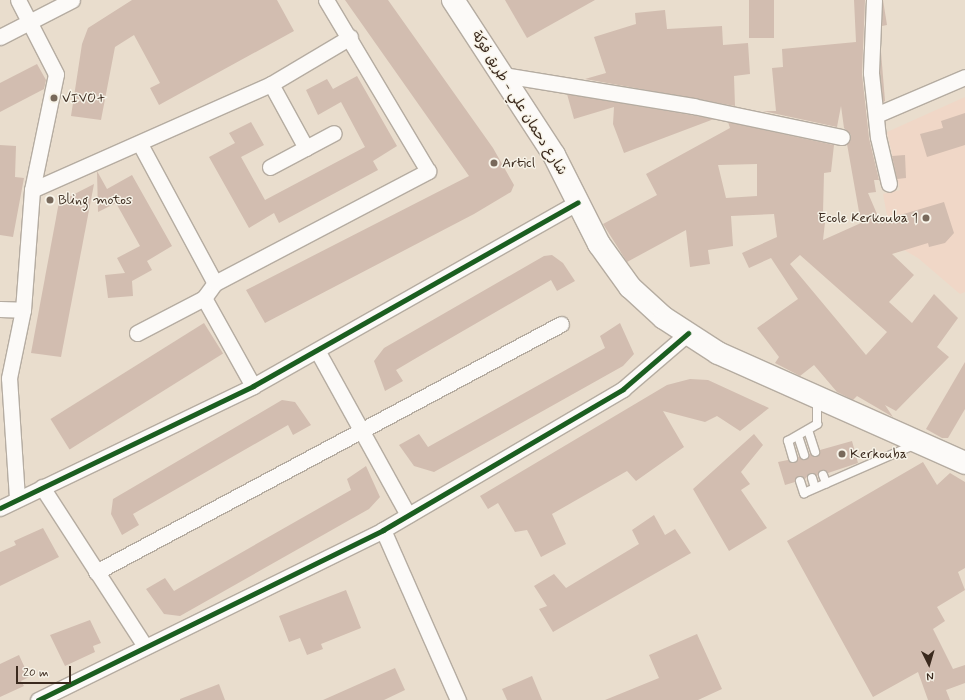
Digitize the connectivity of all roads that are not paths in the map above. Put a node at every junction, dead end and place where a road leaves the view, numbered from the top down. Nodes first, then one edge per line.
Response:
1 (18, 0) edge
2 (72, 0) edge
3 (326, 0) edge
4 (453, 0) edge
5 (874, 0) edge
6 (29, 22) junction
7 (0, 37) edge
8 (350, 37) junction
9 (504, 75) junction
10 (965, 77) edge
11 (271, 84) junction
12 (876, 115) junction
13 (334, 133) dead end
14 (842, 137) dead end
15 (140, 144) junction
16 (306, 148) junction
17 (270, 167) dead end
18 (889, 184) dead end
19 (32, 190) junction
20 (578, 202) junction
21 (215, 283) junction
22 (204, 298) junction
23 (0, 309) edge
24 (23, 310) junction
25 (561, 324) dead end
26 (688, 333) junction
27 (136, 334) dead end
28 (318, 352) junction
29 (254, 386) junction
30 (817, 398) junction
31 (808, 430) junction
32 (362, 431) junction
33 (798, 436) junction
34 (918, 443) junction
35 (815, 452) dead end
36 (804, 455) dead end
37 (794, 458) dead end
38 (965, 463) edge
39 (823, 474) dead end
40 (812, 478) dead end
41 (800, 481) dead end
42 (826, 483) junction
43 (42, 487) junction
44 (816, 488) junction
45 (18, 498) junction
46 (0, 508) edge
47 (408, 515) junction
48 (383, 530) junction
49 (96, 572) junction
50 (145, 646) junction
51 (38, 700) edge
52 (458, 700) edge

1 - 6 street
2 - 6 street
3 - 8 street
4 - 9 main road, شارع دحمان علي - طريق فوكة
5 - 12 street
6 - 7 street
6 - 19 street
8 - 11 street
8 - 21 street
9 - 14 street
9 - 20 main road, شارع دحمان علي - طريق فوكة
10 - 12 street
11 - 15 street
11 - 16 street
12 - 18 street
13 - 16 street
15 - 19 street
15 - 21 street
16 - 17 street
19 - 24 street
20 - 26 main road, شارع دحمان علي - طريق فوكة
20 - 28 street
21 - 22 street
22 - 27 street
22 - 29 street
23 - 24 street
24 - 45 street
25 - 32 street
26 - 30 main road, شارع دحمان علي - طريق فوكة
26 - 47 street
28 - 29 street
28 - 32 street
29 - 43 street
30 - 31 lane
30 - 34 main road, شارع دحمان علي - طريق فوكة
31 - 33 lane
31 - 35 lane
32 - 47 street
32 - 49 street
33 - 36 lane
33 - 37 lane
34 - 38 main road, شارع دحمان علي - طريق فوكة
34 - 42 lane
39 - 42 lane
40 - 44 lane
41 - 44 lane
42 - 44 lane
43 - 45 street
43 - 49 street
45 - 46 street
47 - 48 street
48 - 50 street
48 - 52 street
49 - 50 street
50 - 51 street

